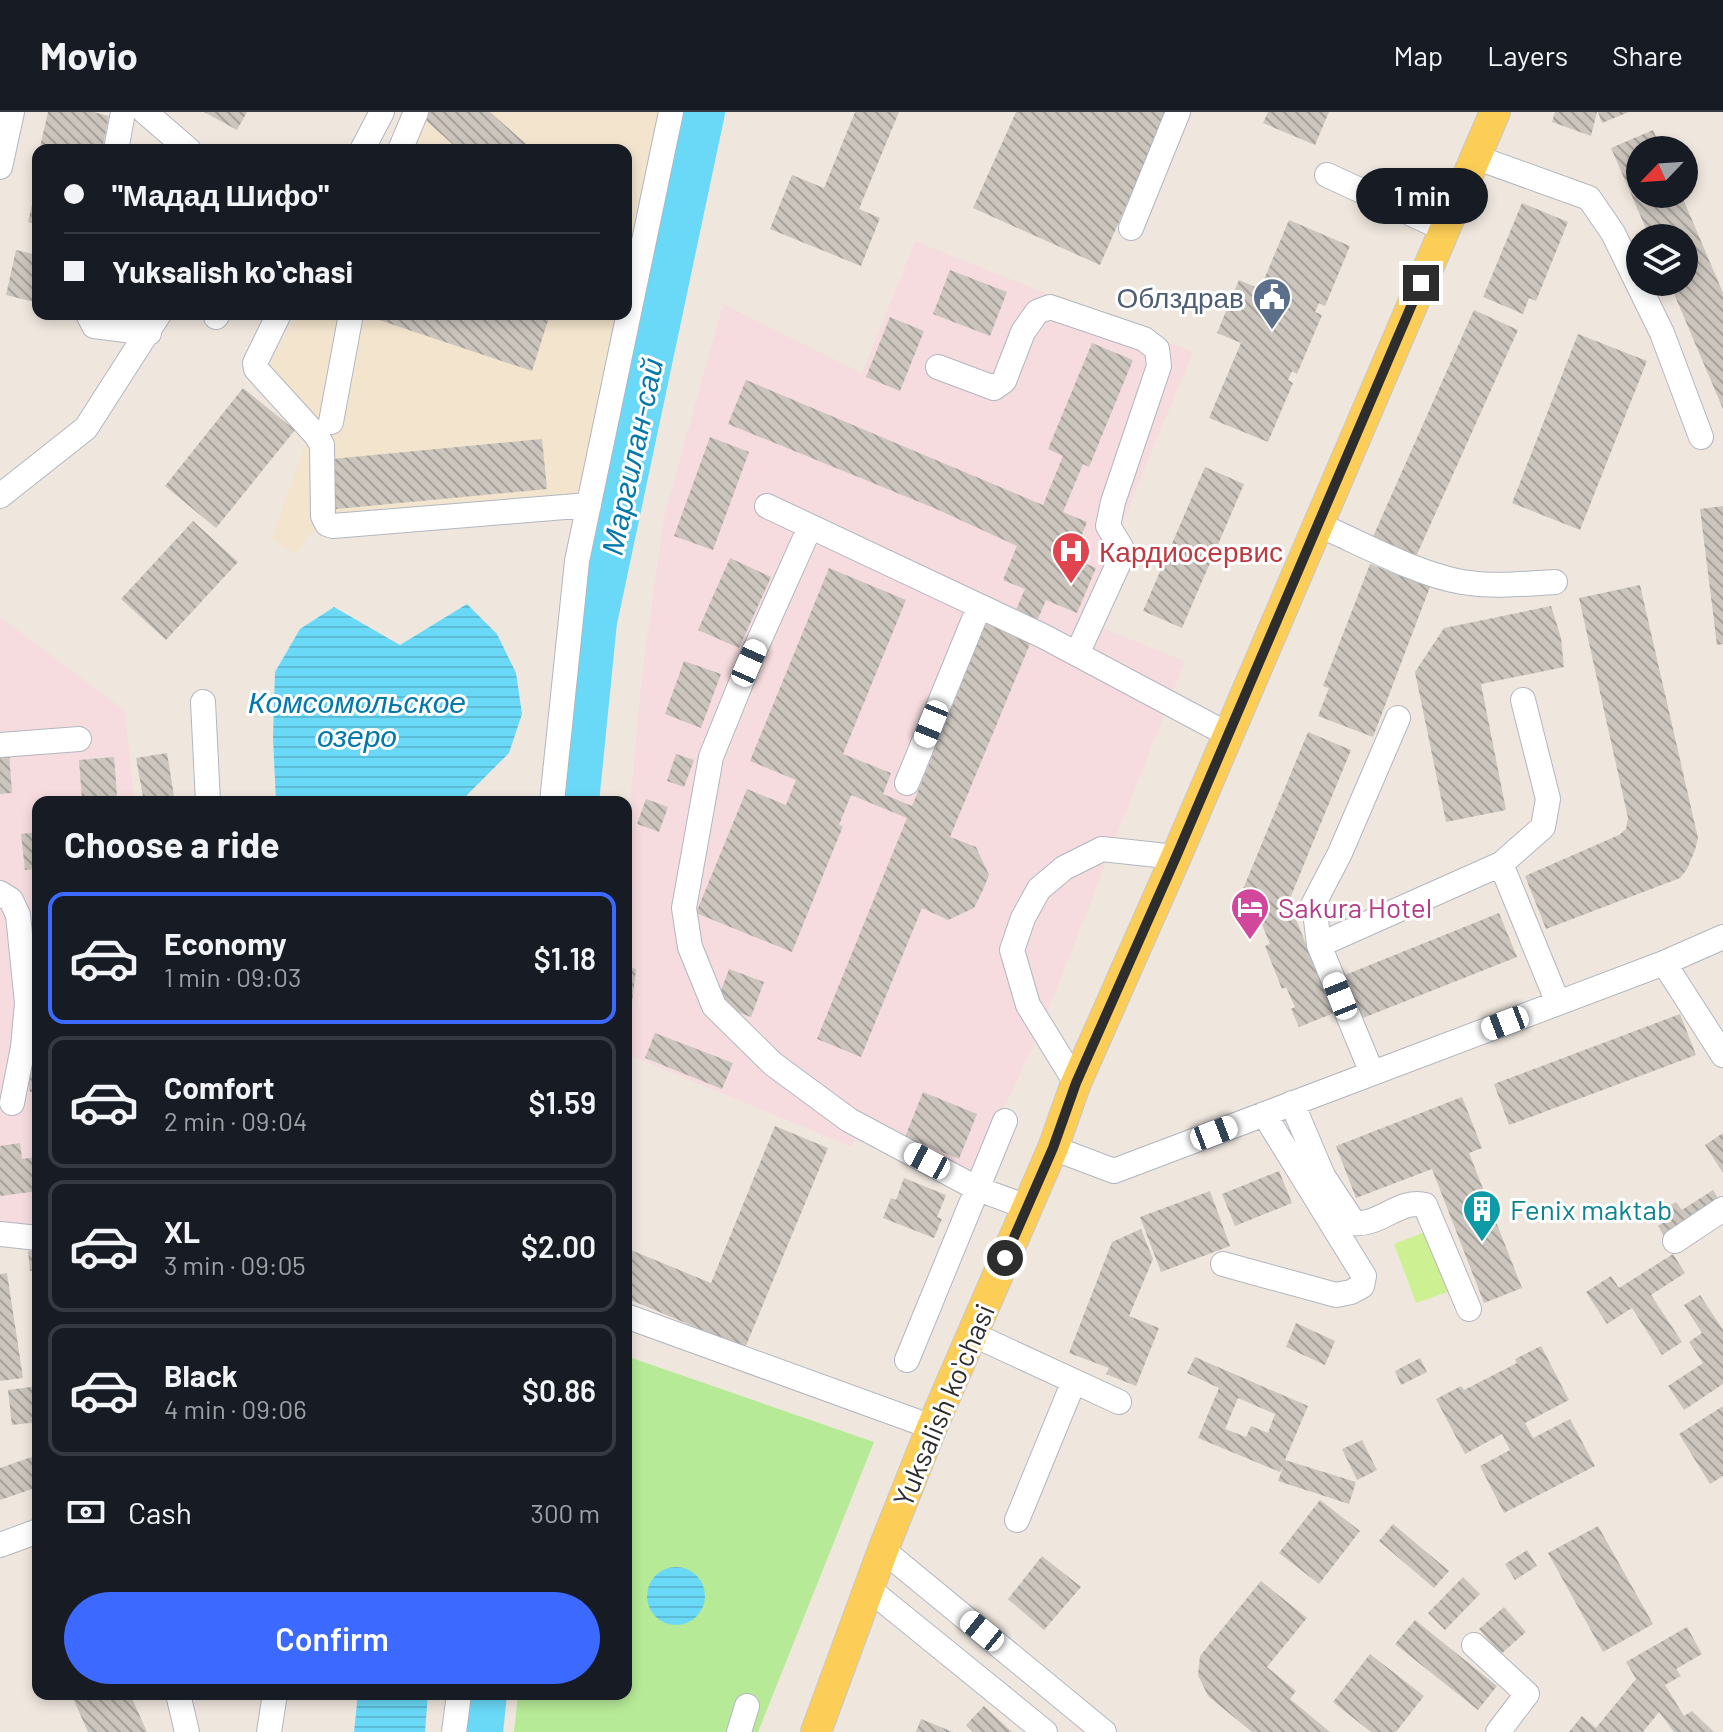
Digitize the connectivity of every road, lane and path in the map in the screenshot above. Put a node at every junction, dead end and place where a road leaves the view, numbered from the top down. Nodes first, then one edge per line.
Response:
1 (12, 112) edge
2 (123, 112) edge
3 (145, 112) edge
4 (382, 112) edge
5 (416, 112) edge
6 (671, 112) edge
7 (1178, 112) edge
8 (1495, 112) edge
9 (117, 144) edge
10 (182, 144) edge
11 (365, 144) edge
12 (403, 144) edge
13 (1475, 157) junction
14 (0, 167) edge
15 (1327, 175) dead end
16 (1131, 228) dead end
17 (1444, 229) junction
18 (632, 299) edge
19 (91, 320) edge
20 (276, 320) edge
21 (350, 320) edge
22 (628, 320) edge
23 (154, 324) edge
24 (938, 367) dead end
25 (331, 422) dead end
26 (1701, 437) dead end
27 (0, 496) edge
28 (589, 505) junction
29 (767, 506) dead end
30 (1317, 524) junction
31 (810, 527) junction
32 (1555, 582) dead end
33 (979, 607) junction
34 (1077, 654) junction
35 (1523, 700) dead end
36 (203, 702) dead end
37 (1398, 718) dead end
38 (1227, 734) junction
39 (79, 739) dead end
40 (0, 745) edge
41 (907, 783) dead end
42 (208, 796) edge
43 (553, 796) edge
44 (1176, 857) junction
45 (1501, 864) junction
46 (0, 893) edge
47 (1723, 937) edge
48 (1319, 945) junction
49 (1664, 963) junction
50 (1558, 1003) junction
51 (20, 1047) edge
52 (1723, 1055) edge
53 (1372, 1073) junction
54 (1076, 1083) junction
55 (12, 1103) dead end
56 (1292, 1103) junction
57 (1264, 1114) junction
58 (1005, 1121) dead end
59 (1053, 1148) junction
60 (978, 1189) junction
61 (1027, 1207) junction
62 (1723, 1209) edge
63 (0, 1234) edge
64 (32, 1237) edge
65 (1675, 1241) dead end
66 (1223, 1264) dead end
67 (1469, 1309) dead end
68 (632, 1318) edge
69 (972, 1334) junction
70 (907, 1360) dead end
71 (1074, 1381) junction
72 (1119, 1402) dead end
73 (932, 1427) junction
74 (1017, 1520) dead end
75 (32, 1533) edge
76 (0, 1545) edge
77 (883, 1550) junction
78 (869, 1589) junction
79 (1474, 1645) dead end
80 (179, 1700) edge
81 (274, 1700) edge
82 (458, 1700) edge
83 (747, 1706) dead end
84 (187, 1732) edge
85 (269, 1732) edge
86 (454, 1732) edge
87 (739, 1732) edge
88 (816, 1732) edge
89 (1045, 1732) edge
90 (1104, 1732) edge
91 (1498, 1732) edge

1 - 14 street
2 - 9 street
3 - 10 street
4 - 11 street
5 - 12 street
6 - 18 street
7 - 16 street
8 - 13 main road, Yuksalish koʻchasi
13 - 17 main road, Yuksalish koʻchasi
13 - 26 street
15 - 17 street
17 - 30 main road, Yuksalish koʻchasi
19 - 23 street
20 - 28 street
21 - 25 street
22 - 28 street
23 - 27 street
24 - 34 street
28 - 43 street
29 - 31 street
30 - 32 street
30 - 38 main road, Yuksalish koʻchasi
31 - 33 street
31 - 60 street
33 - 34 street
33 - 41 street
34 - 38 street
35 - 45 street
36 - 42 street
37 - 48 street
38 - 44 main road, Yuksalish koʻchasi
39 - 40 street
44 - 54 main road, Yuksalish koʻchasi
44 - 54 street
45 - 48 street
45 - 50 street
46 - 51 street
47 - 49 street
48 - 53 street
49 - 50 street
49 - 52 street
50 - 53 street
51 - 55 street
53 - 56 street
54 - 59 main road, Yuksalish koʻchasi
56 - 57 street
56 - 67 street
57 - 59 street
57 - 66 street
58 - 60 street
59 - 61 main road, Yuksalish koʻchasi
60 - 61 street
60 - 70 street
61 - 69 main road, Yuksalish koʻchasi
62 - 65 street
63 - 64 street
68 - 73 street
69 - 71 street
69 - 73 main road, Yuksalish koʻchasi
71 - 72 street
71 - 74 street
73 - 77 main road, Yuksalish koʻchasi
75 - 76 street
77 - 78 main road, Yuksalish koʻchasi
77 - 90 street
78 - 88 main road, Yuksalish koʻchasi
78 - 89 street
79 - 91 street
80 - 84 street
81 - 85 street
82 - 86 street
83 - 87 street

